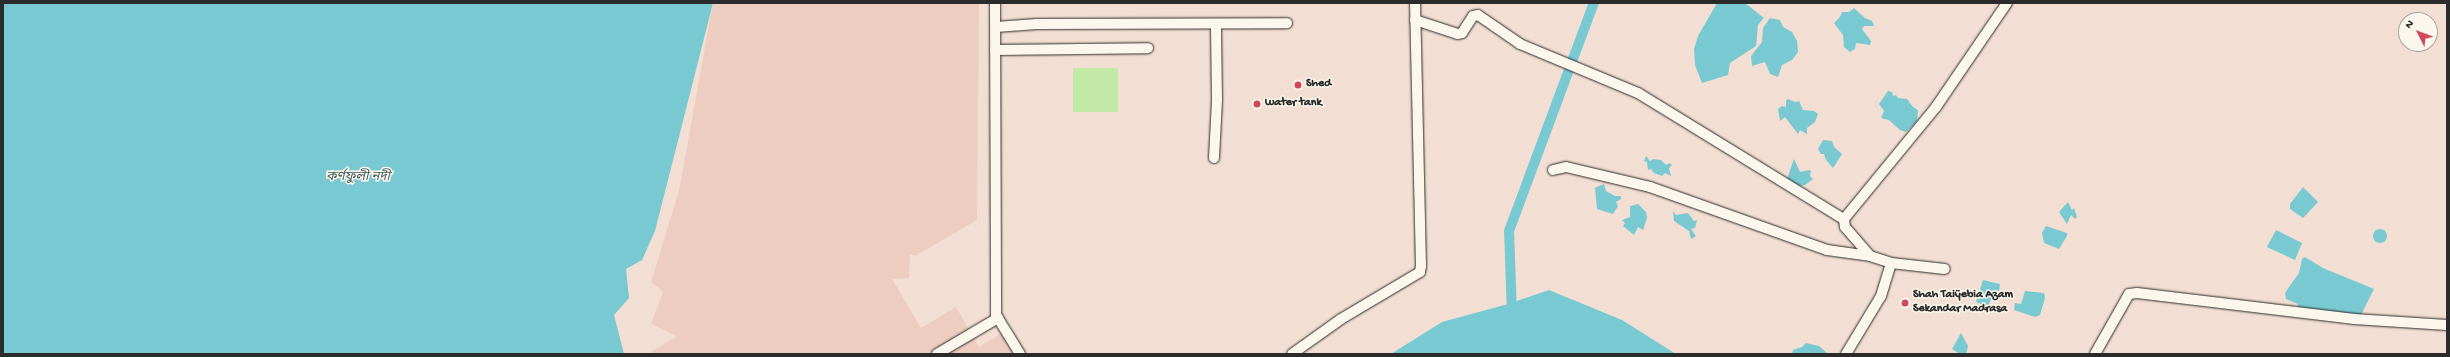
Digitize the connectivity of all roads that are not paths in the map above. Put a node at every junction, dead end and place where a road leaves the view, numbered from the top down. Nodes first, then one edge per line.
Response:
1 (995, 3) edge
2 (1415, 3) edge
3 (2008, 3) edge
4 (1415, 20) junction
5 (1287, 23) dead end
6 (1216, 24) junction
7 (996, 27) junction
8 (1148, 48) dead end
9 (995, 50) junction
10 (1214, 158) dead end
11 (1554, 170) dead end
12 (1844, 220) junction
13 (1870, 256) junction
14 (1892, 263) junction
15 (1945, 269) dead end
16 (998, 318) junction
17 (2447, 324) edge
18 (937, 354) edge
19 (1020, 354) edge
20 (1292, 354) edge
21 (1846, 354) edge
22 (2095, 354) edge

1 - 7 street
2 - 4 street
3 - 12 street
4 - 12 street
4 - 20 street
5 - 6 street
6 - 7 street
6 - 10 street
7 - 9 street
8 - 9 street
9 - 16 street
11 - 13 street
12 - 13 street
13 - 14 street
14 - 15 street
14 - 21 street
16 - 18 street
16 - 19 street
17 - 22 street

